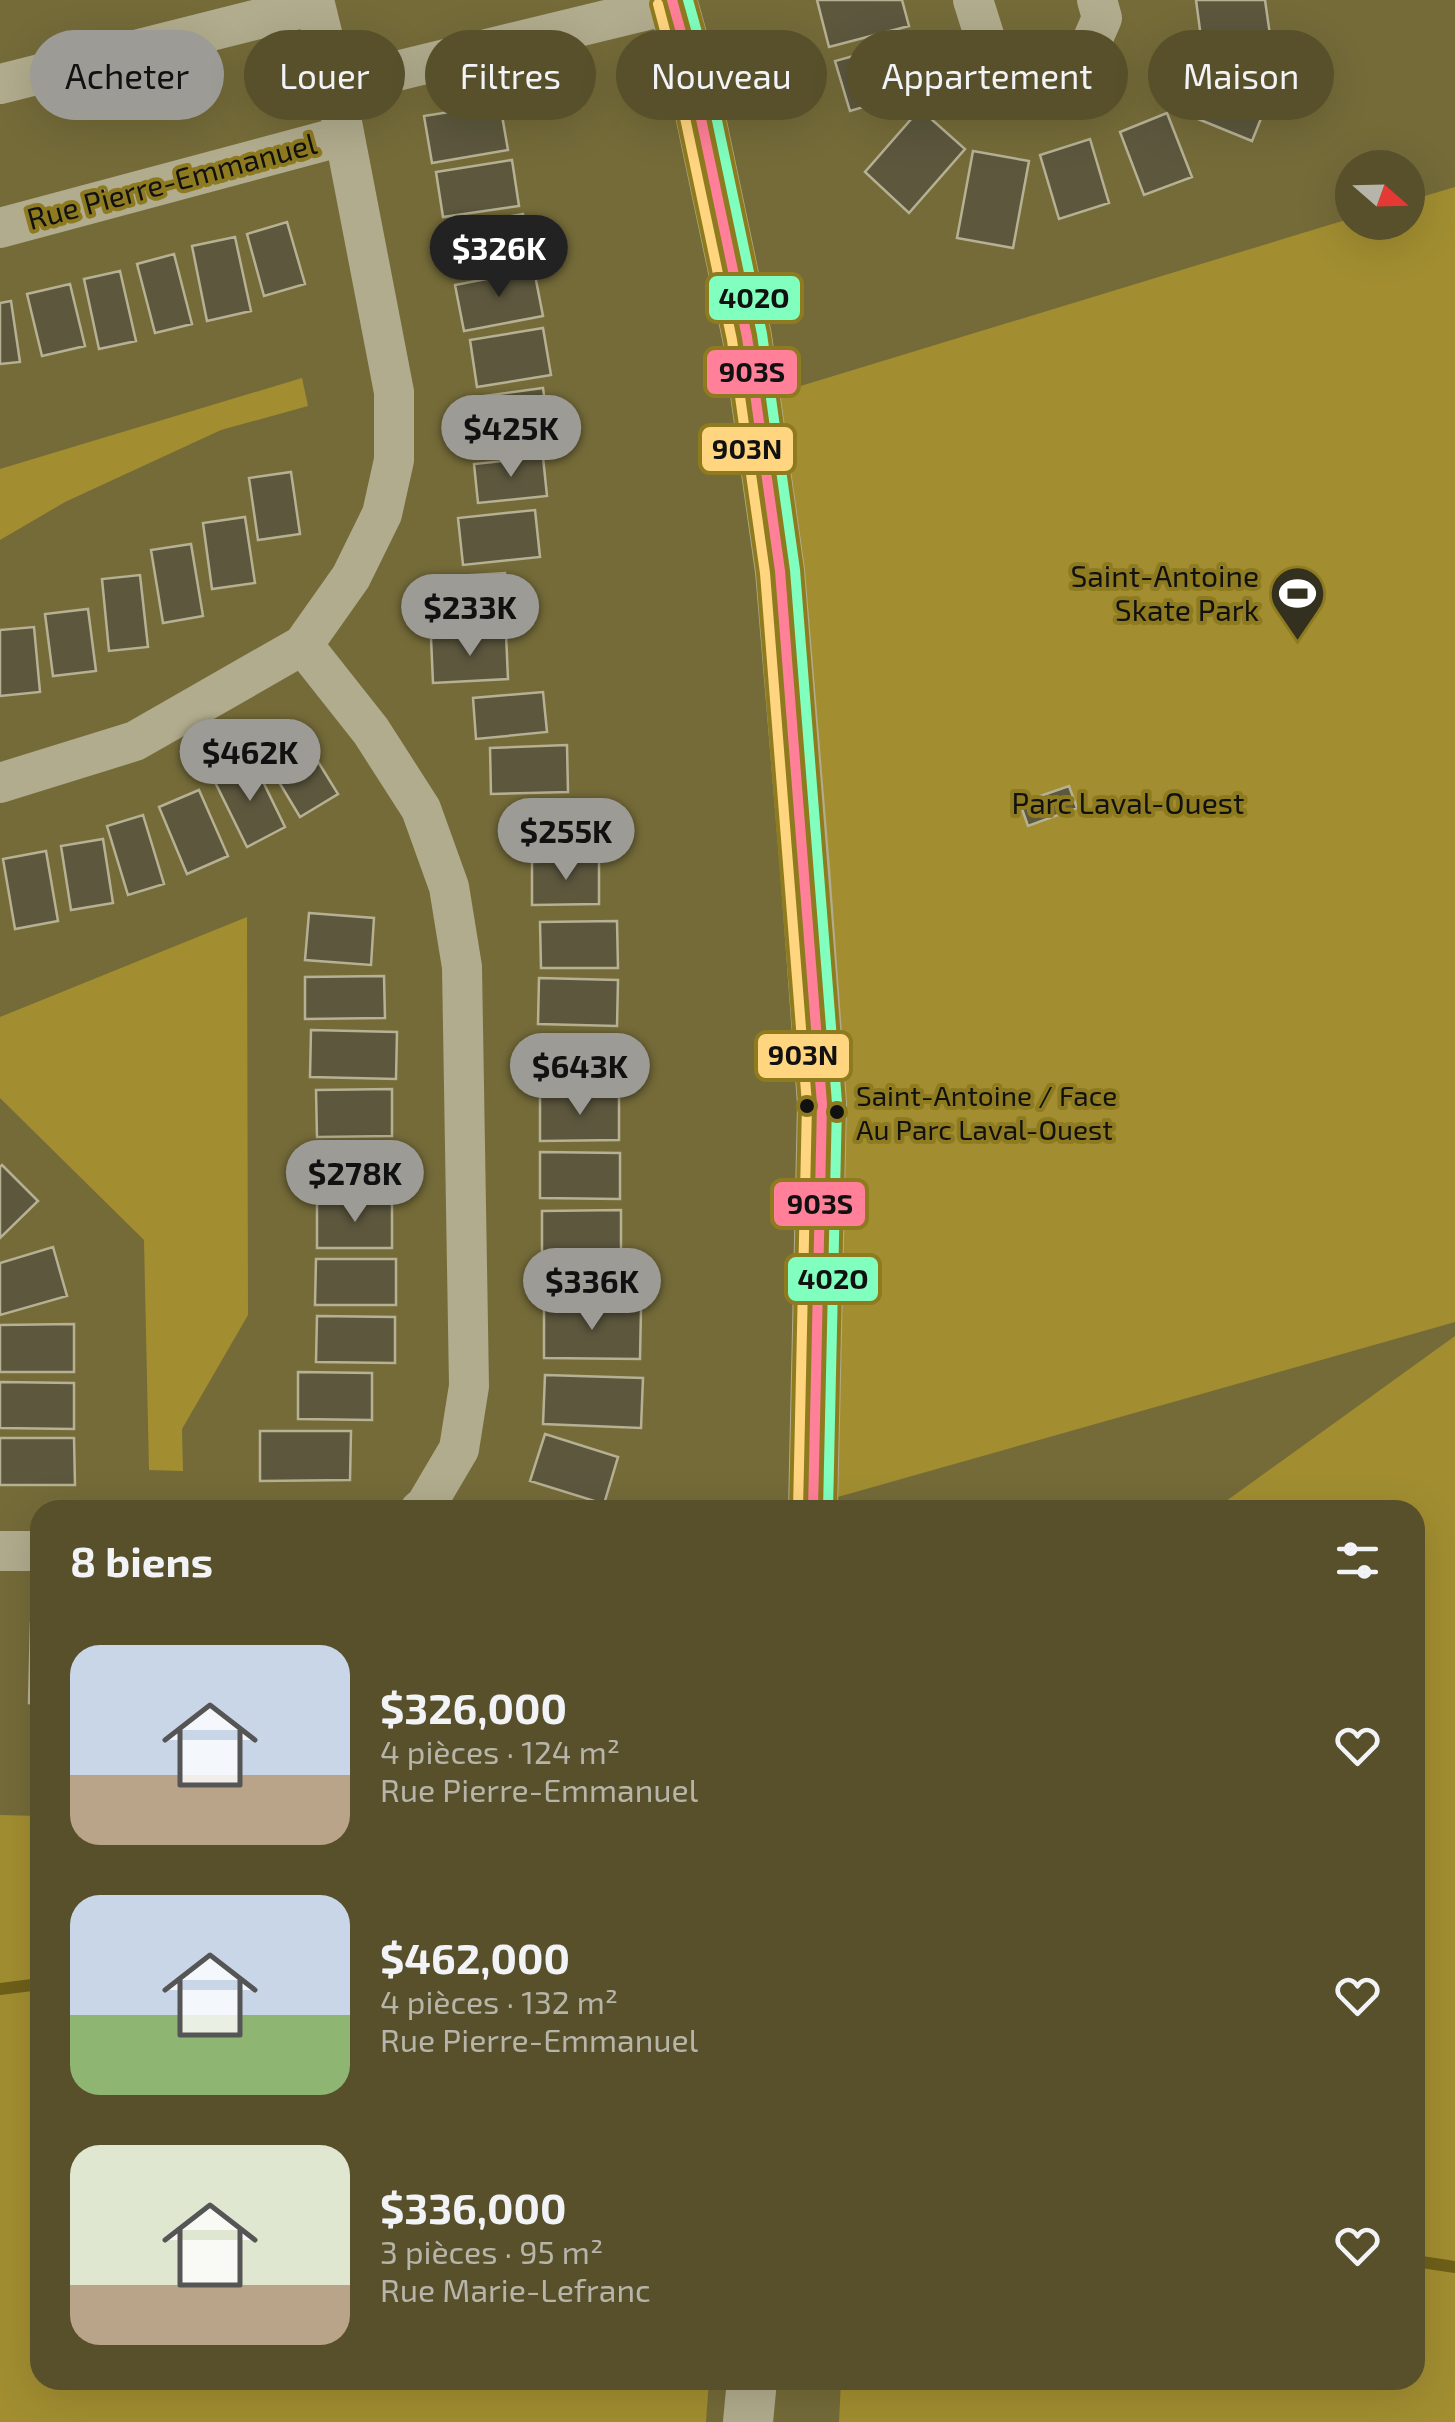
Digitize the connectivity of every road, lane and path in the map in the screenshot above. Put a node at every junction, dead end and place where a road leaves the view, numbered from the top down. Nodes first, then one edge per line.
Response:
1 (973, 0) edge
2 (1096, 0) edge
3 (314, 2) edge
4 (672, 2) edge
5 (321, 30) edge
6 (405, 69) edge
7 (0, 84) edge
8 (341, 120) edge
9 (344, 136) junction
10 (0, 228) edge
11 (303, 645) junction
12 (0, 784) edge
13 (429, 1500) edge
14 (813, 1500) edge
15 (0, 1551) edge
16 (30, 1551) edge
17 (751, 2390) edge
18 (748, 2422) edge

1 - 2 street
3 - 5 street, Rue Pierre-Emmanuel
3 - 7 street, Rue Pierre-Emmanuel
4 - 6 street
4 - 14 street
8 - 9 street, Rue Pierre-Emmanuel
9 - 10 street, Rue Pierre-Emmanuel
9 - 11 street, Rue Pierre-Emmanuel
11 - 12 street, Rue Pierre-Emmanuel
11 - 13 street
15 - 16 street
17 - 18 street

